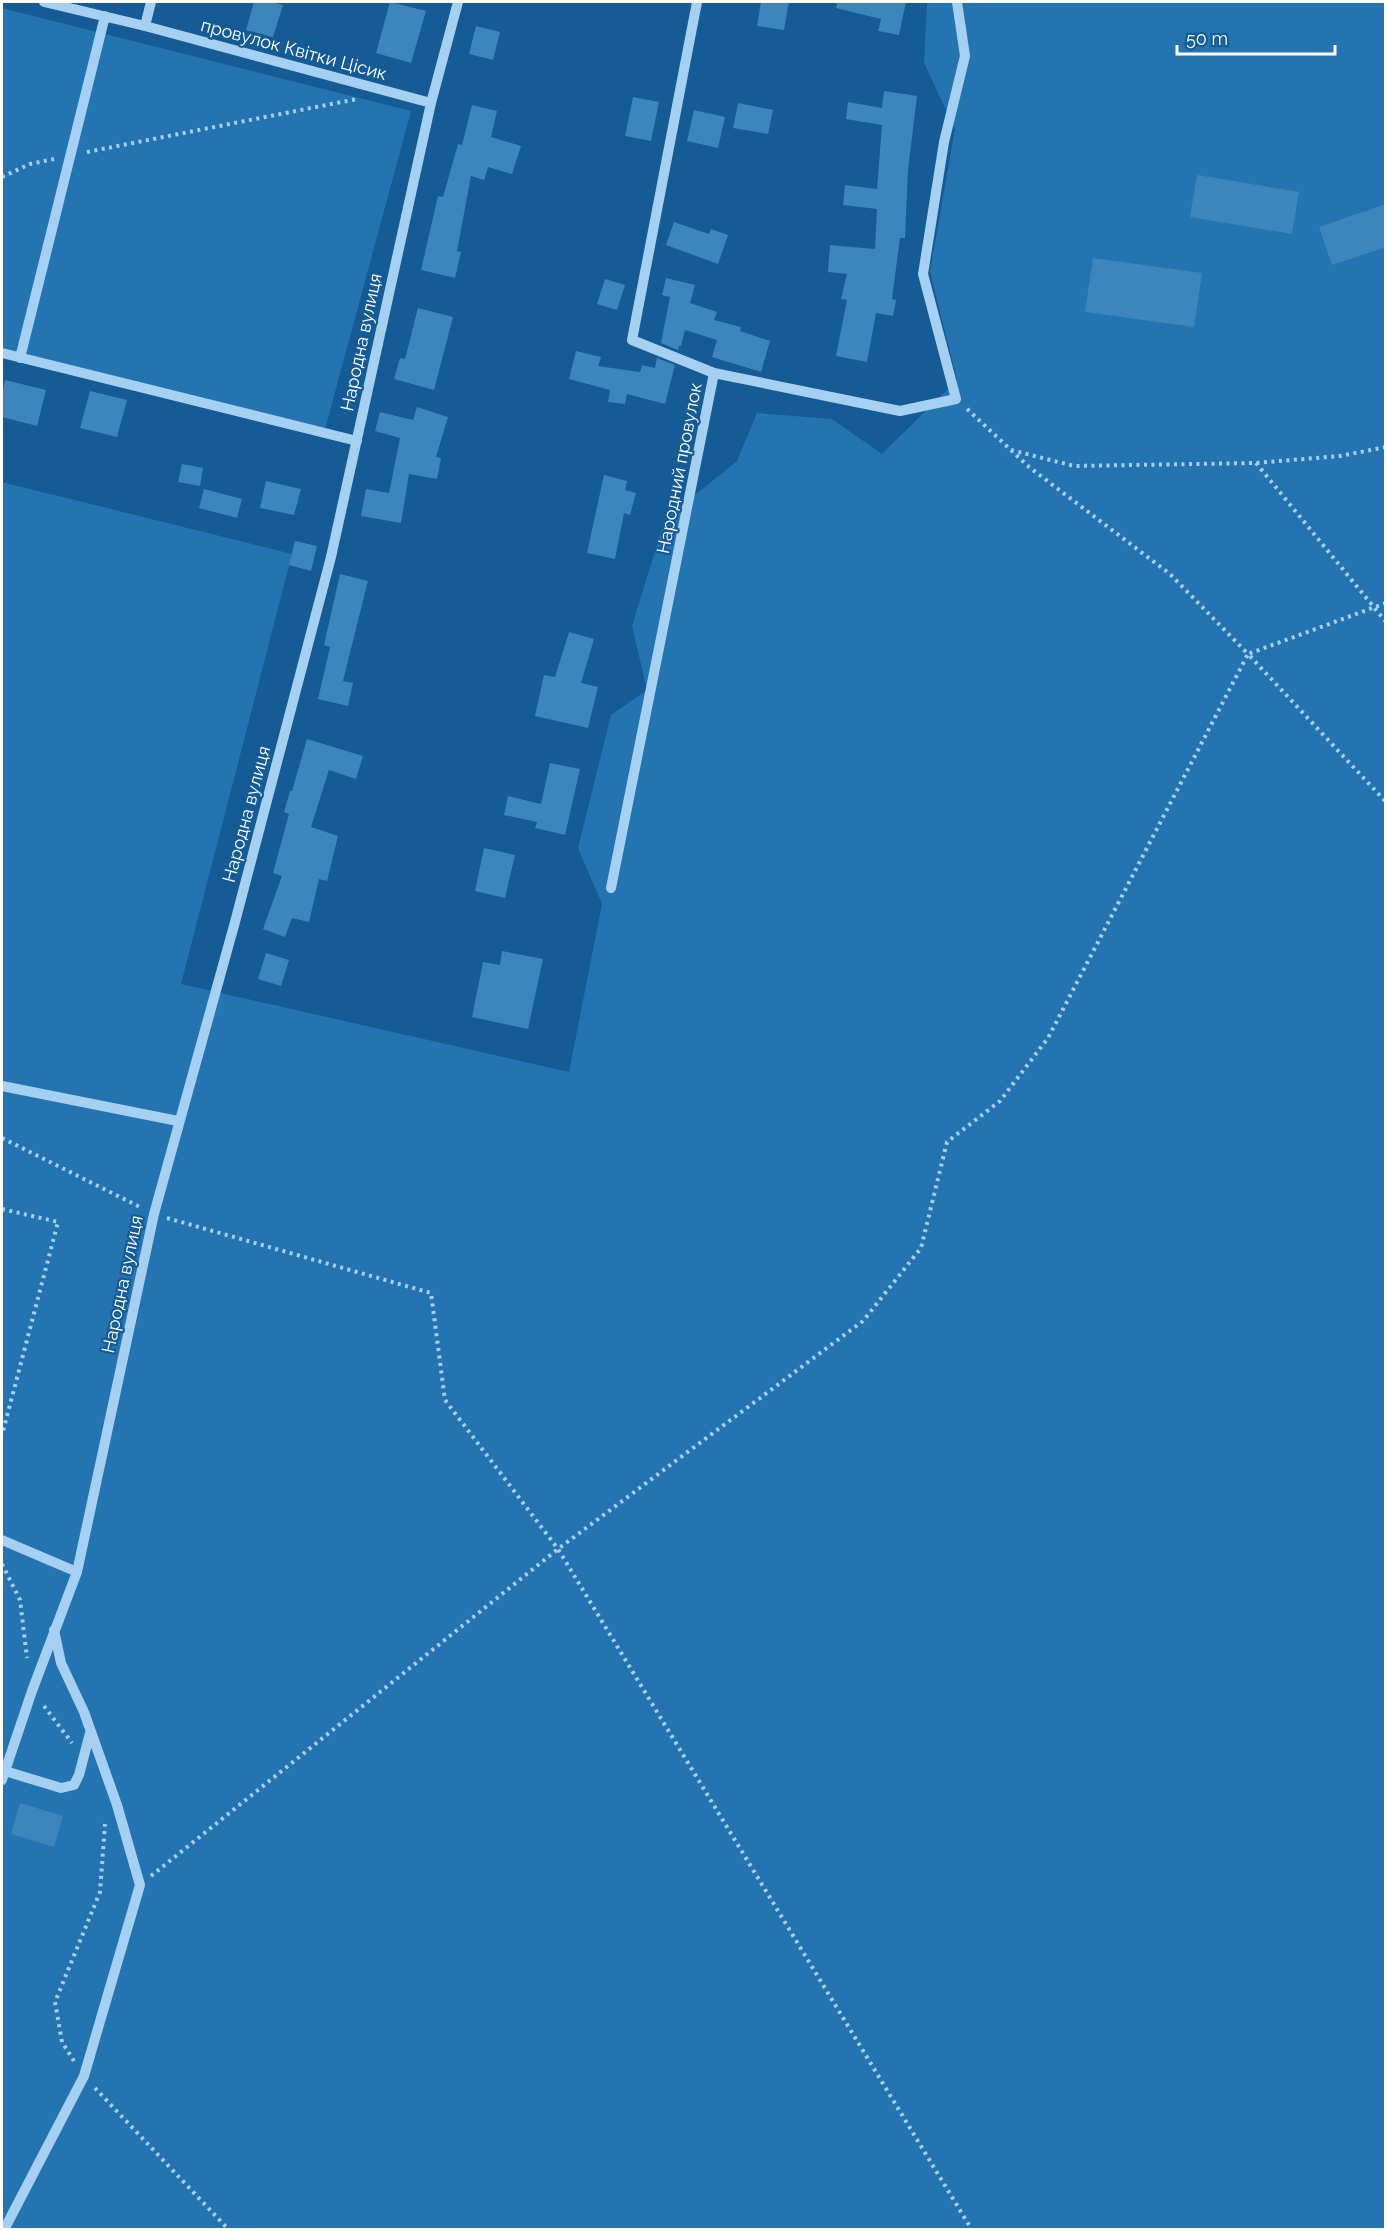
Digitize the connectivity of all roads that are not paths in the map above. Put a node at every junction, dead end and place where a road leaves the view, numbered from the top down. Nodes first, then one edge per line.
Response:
1 (44, 2) edge
2 (151, 2) edge
3 (458, 2) edge
4 (697, 2) edge
5 (957, 2) edge
6 (105, 16) junction
7 (145, 26) junction
8 (431, 103) junction
9 (2, 353) edge
10 (20, 358) junction
11 (714, 373) junction
12 (357, 441) junction
13 (611, 888) dead end
14 (2, 1086) edge
15 (178, 1121) junction
16 (2, 1540) edge
17 (77, 1572) junction
18 (54, 1630) junction
19 (91, 1733) junction
20 (3, 1776) edge
21 (4, 2229) edge

1 - 6 street, провулок Квітки Цісик
2 - 7 street
3 - 8 street, Народна вулиця
4 - 11 street, Народний провулок
5 - 11 street
6 - 7 street, провулок Квітки Цісик
6 - 10 street
7 - 8 street, провулок Квітки Цісик
8 - 12 street, Народна вулиця
9 - 10 street
10 - 12 street
11 - 13 street, Народний провулок
12 - 15 street, Народна вулиця
14 - 15 street
15 - 17 street, Народна вулиця
16 - 17 street
17 - 18 street, Народна вулиця
18 - 19 street
18 - 20 street, Народна вулиця
19 - 20 street
19 - 21 street

